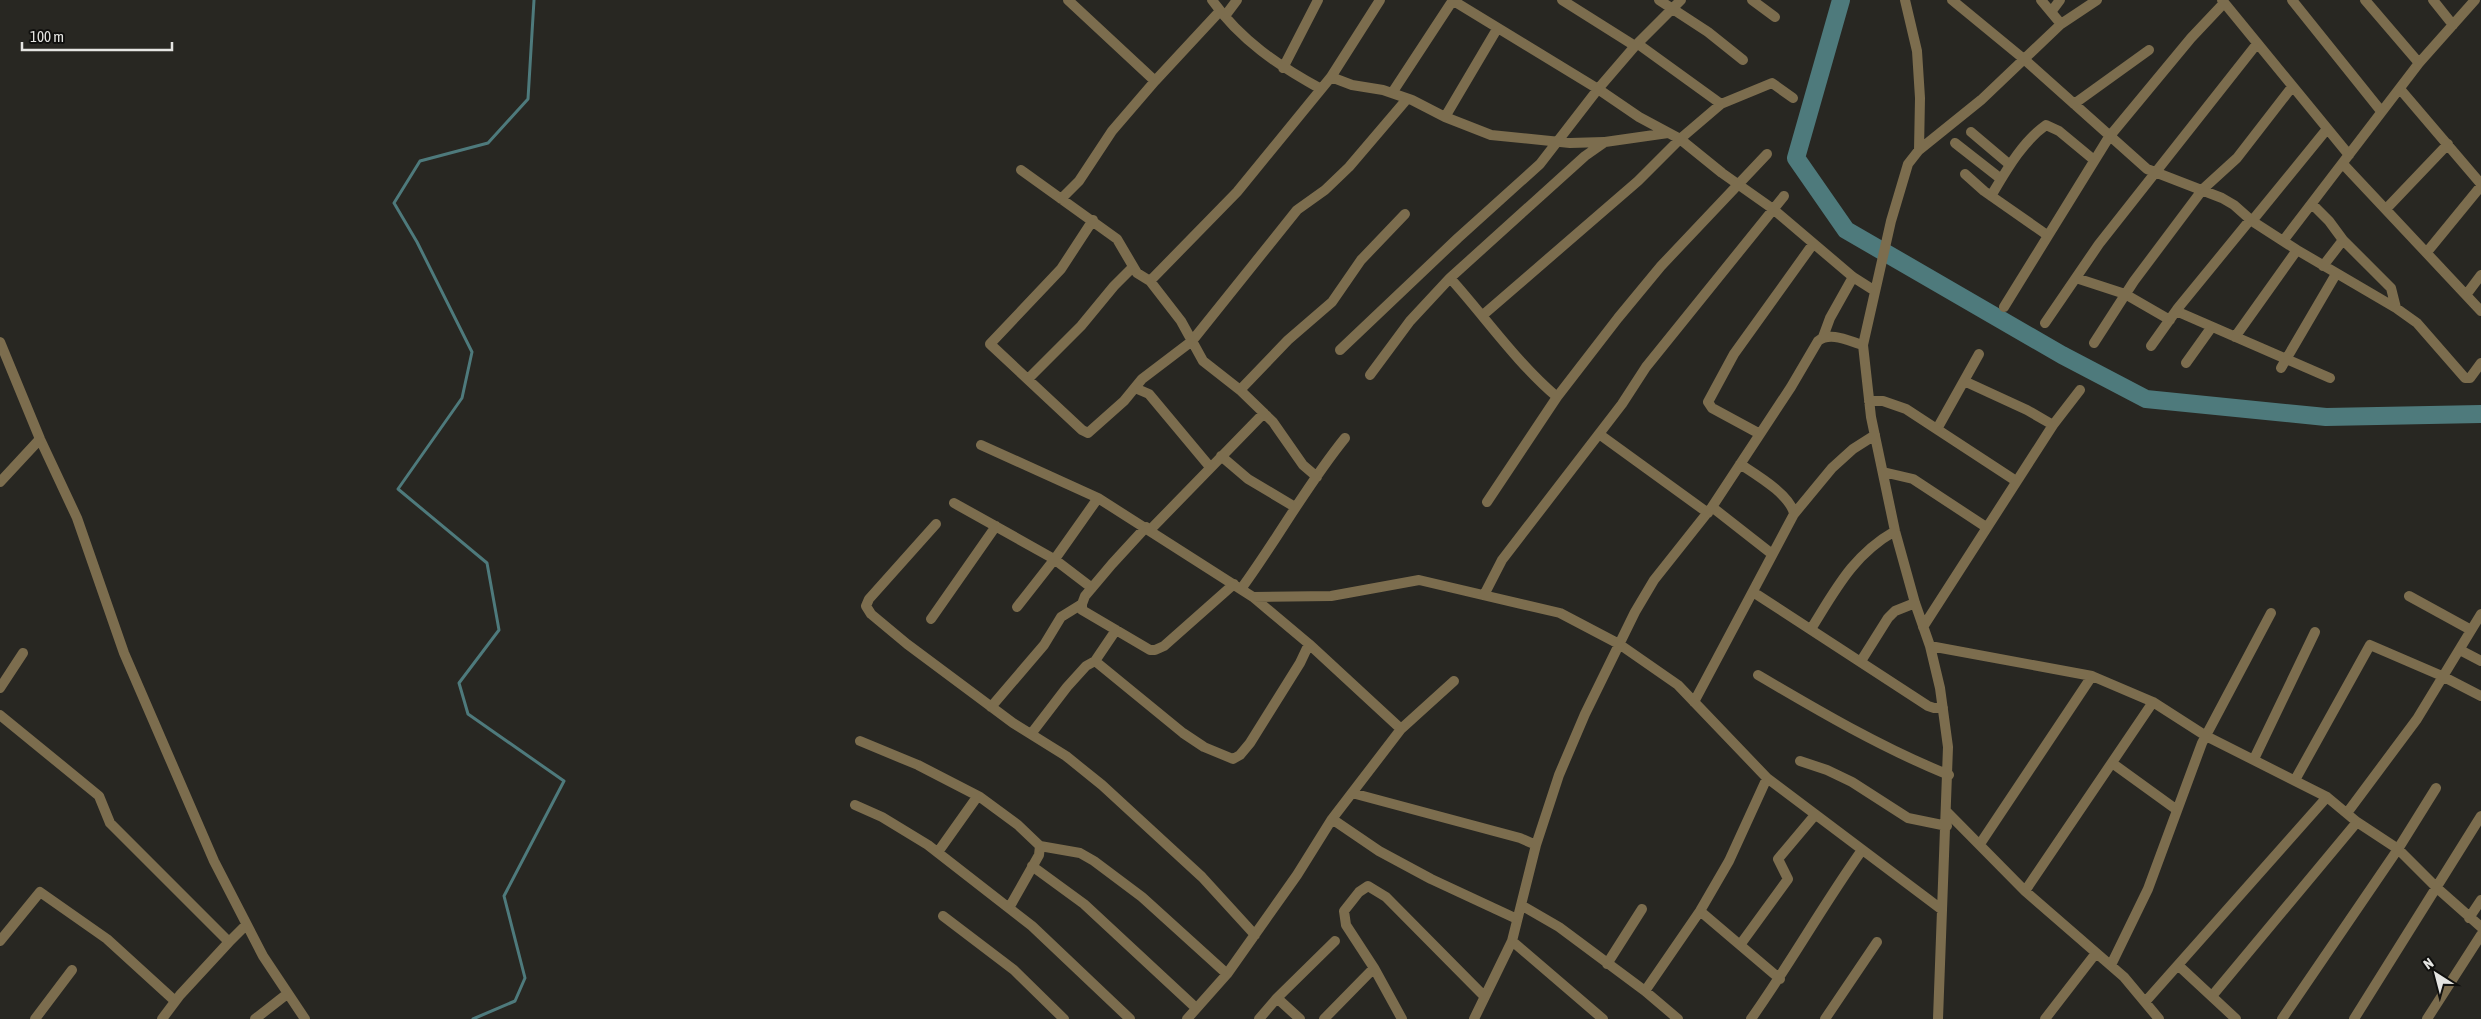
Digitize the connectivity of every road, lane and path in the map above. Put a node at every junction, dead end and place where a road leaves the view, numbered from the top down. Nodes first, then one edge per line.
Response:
1 (1068, 0) edge
2 (1212, 0) edge
3 (1237, 0) edge
4 (1318, 0) edge
5 (1380, 0) edge
6 (1453, 0) edge
7 (1562, 0) edge
8 (1659, 0) edge
9 (1681, 0) edge
10 (1752, 0) edge
11 (1905, 0) edge
12 (1952, 0) edge
13 (2041, 0) edge
14 (2060, 0) edge
15 (2097, 0) edge
16 (2292, 0) edge
17 (2365, 0) edge
18 (2433, 0) edge
19 (2475, 0) edge
20 (2223, 2) edge
21 (1672, 10) junction
22 (2052, 12) junction
23 (1222, 13) junction
24 (1775, 17) dead end
25 (2062, 24) junction
26 (2453, 25) junction
27 (1498, 29) junction
28 (1636, 45) junction
29 (2256, 45) junction
30 (2149, 50) dead end
31 (1743, 60) dead end
32 (2026, 60) junction
33 (2419, 63) junction
34 (1283, 68) junction
35 (1331, 77) junction
36 (1155, 81) junction
37 (2292, 87) junction
38 (1598, 88) junction
39 (1321, 89) junction
40 (2400, 89) junction
41 (1392, 93) junction
42 (1407, 98) junction
43 (1793, 98) dead end
44 (1721, 104) junction
45 (2074, 104) junction
46 (2381, 111) junction
47 (1445, 117) junction
48 (2327, 129) junction
49 (1971, 132) dead end
50 (1668, 133) junction
51 (2109, 137) junction
52 (1680, 138) junction
53 (1555, 142) junction
54 (1605, 142) junction
55 (1955, 143) dead end
56 (2448, 144) junction
57 (1919, 150) junction
58 (1767, 154) dead end
59 (2346, 159) junction
60 (2094, 160) junction
61 (2010, 165) junction
62 (1021, 170) dead end
63 (2156, 172) junction
64 (1965, 174) dead end
65 (2001, 179) junction
66 (1737, 184) junction
67 (2481, 185) edge
68 (2203, 189) junction
69 (1784, 196) dead end
70 (1991, 196) junction
71 (1061, 199) junction
72 (2312, 204) junction
73 (1773, 209) junction
74 (2386, 209) junction
75 (1405, 214) dead end
76 (1093, 220) junction
77 (2251, 220) junction
78 (2046, 235) junction
79 (2343, 240) junction
80 (2283, 241) junction
81 (1813, 244) junction
82 (2297, 250) junction
83 (2427, 252) junction
84 (2323, 266) junction
85 (1133, 267) junction
86 (2336, 274) junction
87 (2481, 275) edge
88 (1853, 277) junction
89 (1450, 278) junction
90 (2076, 278) junction
91 (1150, 281) junction
92 (1875, 291) junction
93 (2125, 294) junction
94 (2466, 295) junction
95 (2004, 307) dead end
96 (2396, 308) junction
97 (2481, 311) edge
98 (1483, 315) junction
99 (2173, 315) junction
100 (2045, 323) dead end
101 (2211, 328) junction
102 (1824, 337) junction
103 (2235, 337) junction
104 (1192, 341) junction
105 (0, 342) edge
106 (2094, 343) dead end
107 (1863, 345) junction
108 (2151, 346) dead end
109 (1340, 350) dead end
110 (1979, 354) dead end
111 (2186, 363) dead end
112 (2283, 363) junction
113 (2481, 364) edge
114 (1370, 375) dead end
115 (2330, 378) dead end
116 (1028, 379) junction
117 (1964, 381) junction
118 (1135, 388) junction
119 (1240, 390) junction
120 (2080, 390) dead end
121 (1557, 397) junction
122 (1869, 401) junction
123 (1264, 413) junction
124 (2053, 425) junction
125 (1938, 430) junction
126 (1599, 434) junction
127 (1760, 434) junction
128 (1875, 435) junction
129 (1345, 438) dead end
130 (40, 439) junction
131 (981, 444) dead end
132 (1221, 456) junction
133 (1740, 464) junction
134 (1210, 467) junction
135 (1883, 472) junction
136 (1317, 478) junction
137 (2016, 481) junction
138 (0, 482) edge
139 (1098, 498) junction
140 (1487, 502) dead end
141 (954, 503) dead end
142 (1295, 507) junction
143 (1710, 510) junction
144 (1794, 514) junction
145 (936, 524) dead end
146 (996, 526) junction
147 (1986, 527) junction
148 (1148, 528) junction
149 (1895, 531) junction
150 (1772, 554) junction
151 (1054, 559) junction
152 (1237, 587) junction
153 (1092, 588) junction
154 (1753, 592) junction
155 (1484, 594) junction
156 (2409, 596) dead end
157 (1253, 597) junction
158 (1915, 603) junction
159 (1082, 604) junction
160 (1017, 607) dead end
161 (2271, 613) dead end
162 (2481, 614) edge
163 (931, 619) dead end
164 (1923, 627) junction
165 (1811, 629) junction
166 (1116, 630) junction
167 (2471, 630) junction
168 (2316, 632) dead end
169 (1309, 644) junction
170 (1619, 644) junction
171 (1930, 646) junction
172 (2460, 650) junction
173 (23, 653) dead end
174 (1095, 660) junction
175 (1861, 661) junction
176 (2481, 661) edge
177 (1758, 675) dead end
178 (2092, 676) junction
179 (2442, 676) junction
180 (1454, 681) dead end
181 (0, 688) edge
182 (2481, 696) edge
183 (1694, 702) junction
184 (2153, 702) junction
185 (991, 707) junction
186 (1943, 708) junction
187 (0, 715) edge
188 (1401, 729) junction
189 (1031, 734) junction
190 (2206, 736) junction
191 (860, 741) dead end
192 (2254, 759) junction
193 (1800, 761) dead end
194 (2112, 763) junction
195 (1949, 775) junction
196 (1767, 778) junction
197 (2295, 780) junction
198 (2436, 788) dead end
199 (1352, 793) junction
200 (977, 797) junction
201 (2327, 797) junction
202 (855, 805) dead end
203 (2177, 810) junction
204 (1947, 812) junction
205 (2347, 813) junction
206 (1815, 815) junction
207 (2481, 816) edge
208 (1332, 819) junction
209 (2357, 822) junction
210 (1946, 826) junction
211 (1980, 844) junction
212 (1536, 845) junction
213 (1040, 846) junction
214 (1862, 850) junction
215 (2398, 850) junction
216 (938, 852) junction
217 (1032, 866) junction
218 (2437, 888) junction
219 (2025, 891) junction
220 (2481, 900) edge
221 (1521, 905) junction
222 (1009, 908) junction
223 (1642, 909) dead end
224 (1941, 909) junction
225 (1700, 911) junction
226 (943, 916) dead end
227 (2469, 918) junction
228 (1517, 919) junction
229 (246, 925) junction
230 (2481, 927) edge
231 (1255, 935) junction
232 (2481, 935) edge
233 (0, 941) edge
234 (1335, 941) dead end
235 (1512, 941) junction
236 (229, 942) junction
237 (1877, 942) dead end
238 (1740, 945) junction
239 (2096, 953) junction
240 (1607, 964) junction
241 (2111, 966) junction
242 (2179, 966) junction
243 (1374, 968) junction
244 (72, 970) dead end
245 (1227, 974) junction
246 (1780, 979) junction
247 (1645, 991) junction
248 (287, 994) junction
249 (1484, 996) junction
250 (2212, 996) junction
251 (1277, 998) junction
252 (175, 1001) junction
253 (2146, 1001) junction
254 (1196, 1008) junction
255 (35, 1019) edge
256 (162, 1019) edge
257 (255, 1019) edge
258 (305, 1019) edge
259 (1064, 1019) edge
260 (1130, 1019) edge
261 (1187, 1019) edge
262 (1259, 1019) edge
263 (1300, 1019) edge
264 (1324, 1019) edge
265 (1402, 1019) edge
266 (1474, 1019) edge
267 (1603, 1019) edge
268 (1678, 1019) edge
269 (1751, 1019) edge
270 (1825, 1019) edge
271 (1938, 1019) edge
272 (2045, 1019) edge
273 (2159, 1019) edge
274 (2236, 1019) edge
275 (2282, 1019) edge
276 (2354, 1019) edge
277 (2427, 1019) edge

1 - 36 street
2 - 23 street
3 - 23 street
4 - 34 street
5 - 35 street
6 - 27 street
6 - 41 street
7 - 28 street
8 - 21 street
9 - 21 street
10 - 24 street
11 - 57 street
12 - 32 street
13 - 22 street
14 - 22 street
15 - 25 street
16 - 46 street
17 - 33 street
18 - 26 street
19 - 26 street
20 - 29 street
20 - 51 street
21 - 28 street
21 - 31 street
22 - 25 street
23 - 34 street
23 - 36 street
25 - 32 street
26 - 33 street
27 - 38 street
27 - 47 street
28 - 38 street
28 - 44 street
29 - 37 street
29 - 63 street
30 - 45 street
32 - 45 street
32 - 57 street
33 - 40 street
34 - 39 street
35 - 39 street
35 - 41 street
36 - 71 street
37 - 48 street
37 - 68 street
38 - 50 street
38 - 53 street
39 - 91 street
40 - 46 street
40 - 56 street
41 - 42 street
42 - 47 street
42 - 104 street
43 - 44 street
44 - 52 street
45 - 51 street
46 - 59 street
47 - 53 street
48 - 59 street
48 - 77 street
49 - 61 street
50 - 52 street
50 - 54 street
51 - 60 street
51 - 63 street
52 - 66 street
52 - 98 street
53 - 54 street
53 - 109 street
54 - 89 street
55 - 65 street
56 - 67 street
56 - 74 street
57 - 92 street
58 - 66 street
59 - 72 street
59 - 74 street
60 - 61 street
60 - 78 street
61 - 65 street
62 - 71 street
63 - 68 street
63 - 90 street
64 - 70 street
65 - 70 street
66 - 73 street
66 - 121 street
67 - 83 street
68 - 77 street
68 - 93 street
69 - 73 street
70 - 78 street
71 - 76 street
72 - 79 street
72 - 80 street
73 - 81 street
73 - 126 street
74 - 83 street
75 - 119 street
76 - 85 street
76 - 116 street
77 - 80 street
77 - 99 street
78 - 95 street
79 - 84 street
79 - 96 street
80 - 82 street
81 - 88 street
81 - 127 street
82 - 84 street
82 - 103 street
83 - 94 street
84 - 86 street
85 - 91 street
85 - 116 street
86 - 96 street
86 - 112 street
87 - 94 street
88 - 92 street
88 - 102 street
89 - 98 street
89 - 114 street
90 - 93 street
90 - 100 street
91 - 104 street
92 - 107 street
93 - 99 street
93 - 106 street
94 - 97 street
96 - 113 street
98 - 121 street
99 - 101 street
99 - 108 street
101 - 103 street
101 - 111 street
102 - 107 street
102 - 127 street
103 - 112 street
104 - 118 street
104 - 119 street
105 - 130 street
107 - 122 street
110 - 117 street
112 - 115 street
116 - 118 street
117 - 124 street
117 - 125 street
118 - 134 street
119 - 123 street
120 - 124 street
121 - 140 street
122 - 125 street
122 - 128 street
123 - 132 street
123 - 136 street
124 - 137 street
125 - 137 street
126 - 143 street
126 - 155 street
127 - 133 street
128 - 135 street
128 - 144 street
129 - 136 street
130 - 138 street
130 - 229 street
131 - 139 street
132 - 134 street
132 - 142 street
133 - 143 street
133 - 144 street
134 - 148 street
135 - 147 street
135 - 149 street
136 - 142 street
137 - 147 street
139 - 148 street
139 - 151 street
141 - 146 street
142 - 152 street
143 - 150 street
143 - 170 street
144 - 150 street
145 - 185 street
146 - 151 street
146 - 163 street
147 - 164 street
148 - 152 street
148 - 153 street
149 - 158 street
149 - 165 street
150 - 154 street
151 - 153 street
151 - 160 street
152 - 157 street
152 - 166 street
153 - 159 street
154 - 165 street
154 - 183 street
155 - 157 street
155 - 170 street
156 - 167 street
157 - 169 street
158 - 164 street
158 - 175 street
159 - 166 street
159 - 185 street
161 - 190 street
162 - 167 street
164 - 171 street
165 - 175 street
166 - 174 street
167 - 172 street
168 - 192 street
169 - 174 street
169 - 188 street
170 - 183 street
170 - 212 street
171 - 178 street
171 - 186 street
172 - 176 street
172 - 179 street
173 - 181 street
174 - 189 street
175 - 186 street
177 - 195 street
178 - 184 street
178 - 211 street
179 - 182 street
179 - 197 street
179 - 205 street
180 - 188 street
183 - 196 street
184 - 190 street
184 - 194 street
185 - 189 street
186 - 195 street
187 - 236 street
188 - 199 street
189 - 231 street
190 - 192 street
190 - 203 street
191 - 200 street
192 - 197 street
193 - 210 street
194 - 203 street
194 - 219 street
195 - 204 street
196 - 206 street
196 - 225 street
197 - 201 street
198 - 215 street
199 - 208 street
199 - 212 street
200 - 213 street
200 - 216 street
201 - 205 street
201 - 242 street
202 - 216 street
203 - 241 street
204 - 210 street
204 - 211 street
205 - 209 street
206 - 214 street
206 - 238 street
207 - 218 street
208 - 228 street
208 - 231 street
209 - 215 street
209 - 250 street
210 - 224 street
211 - 219 street
212 - 221 street
213 - 217 street
213 - 245 street
214 - 224 street
214 - 246 street
215 - 218 street
215 - 275 street
216 - 222 street
217 - 222 street
217 - 254 street
218 - 227 street
218 - 276 street
219 - 239 street
220 - 227 street
221 - 228 street
221 - 240 street
222 - 260 street
223 - 240 street
224 - 271 street
225 - 238 street
225 - 247 street
226 - 259 street
227 - 230 street
228 - 235 street
229 - 236 street
229 - 248 street
231 - 245 street
232 - 277 street
233 - 252 street
234 - 251 street
235 - 249 street
235 - 267 street
236 - 252 street
237 - 270 street
238 - 246 street
239 - 241 street
239 - 272 street
240 - 247 street
241 - 253 street
242 - 250 street
242 - 253 street
243 - 249 street
243 - 264 street
243 - 265 street
244 - 255 street
245 - 254 street
246 - 269 street
247 - 268 street
248 - 257 street
248 - 258 street
249 - 266 street
250 - 274 street
251 - 262 street
251 - 263 street
252 - 256 street
253 - 273 street
254 - 261 street

